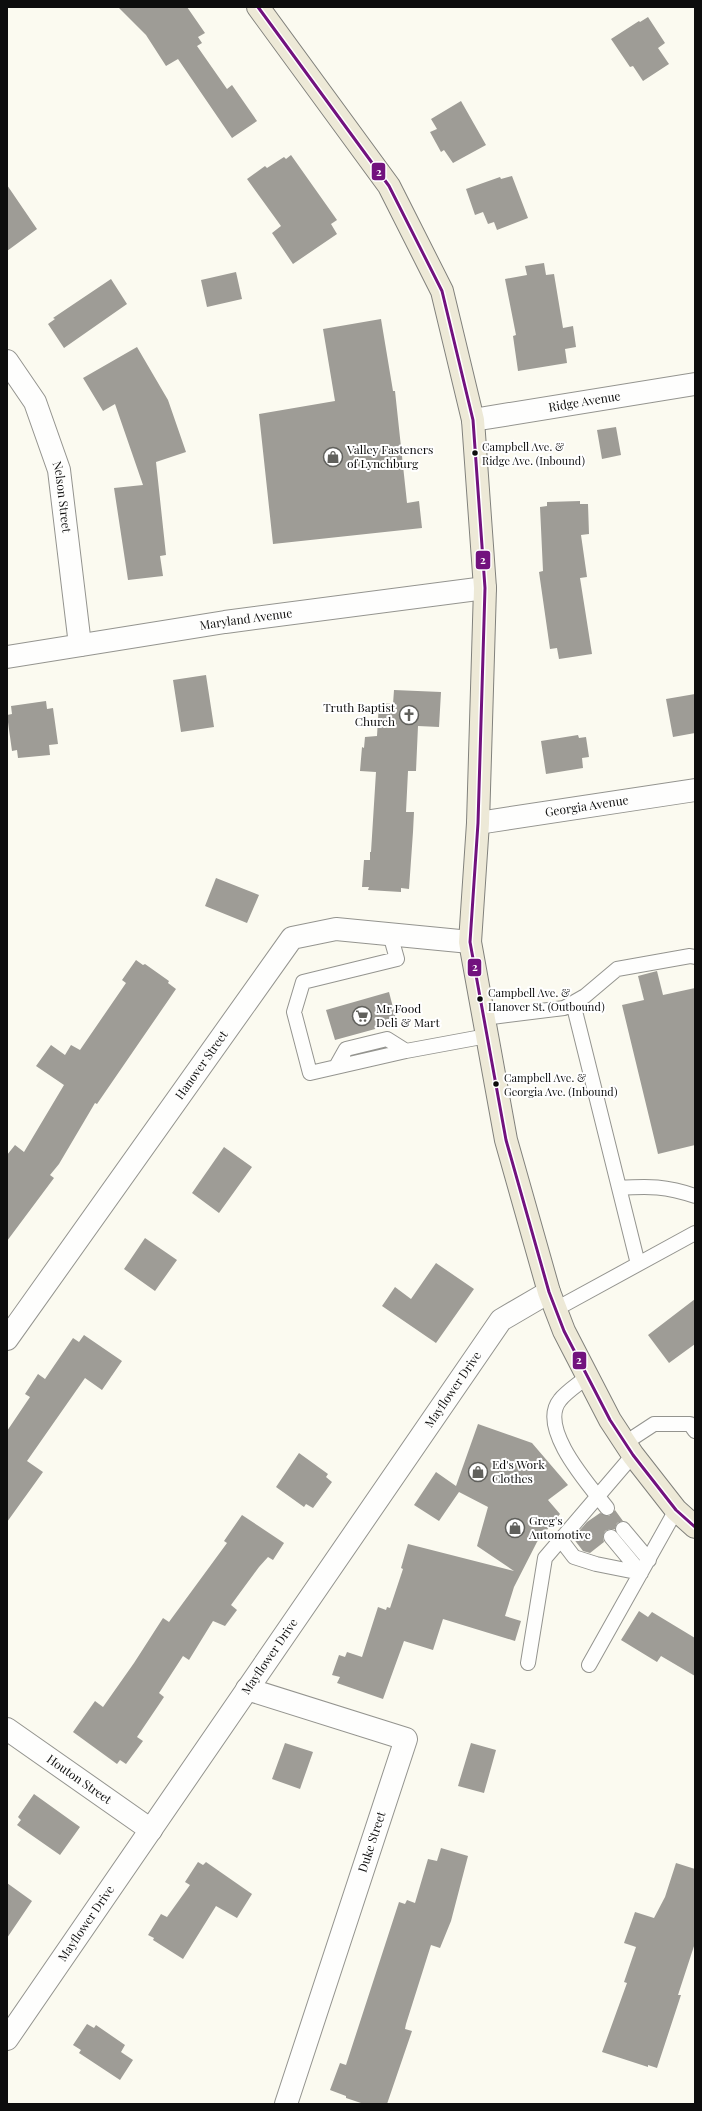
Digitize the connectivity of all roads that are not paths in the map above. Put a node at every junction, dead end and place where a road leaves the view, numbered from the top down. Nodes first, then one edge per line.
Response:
1 (258, 7) edge
2 (7, 361) edge
3 (695, 384) edge
4 (473, 420) junction
5 (486, 588) junction
6 (80, 645) junction
7 (7, 657) edge
8 (695, 790) edge
9 (478, 823) junction
10 (390, 934) junction
11 (470, 942) junction
12 (695, 957) edge
13 (573, 1003) junction
14 (485, 1027) junction
15 (619, 1188) junction
16 (695, 1196) edge
17 (695, 1233) edge
18 (638, 1264) junction
19 (553, 1300) junction
20 (7, 1339) edge
21 (588, 1376) junction
22 (693, 1425) edge
23 (629, 1449) junction
24 (598, 1497) junction
25 (607, 1508) dead end
26 (676, 1510) junction
27 (695, 1527) edge
28 (560, 1540) junction
29 (649, 1560) junction
30 (641, 1573) junction
31 (528, 1663) dead end
32 (589, 1665) dead end
33 (247, 1688) junction
34 (7, 1729) edge
35 (151, 1830) junction
36 (7, 2039) edge
37 (286, 2104) edge

1 - 4 main road
2 - 6 street, Nelson Street
3 - 4 street, Ridge Avenue
4 - 5 main road
5 - 6 street, Maryland Avenue
5 - 9 main road
6 - 7 street, Maryland Avenue
8 - 9 street, Georgia Avenue
9 - 11 main road
10 - 11 street, Hanover Street
10 - 14 lane
10 - 20 street, Hanover Street
11 - 14 main road
12 - 13 lane
13 - 14 lane
13 - 15 lane
14 - 19 main road
15 - 16 lane
15 - 18 lane
17 - 18 lane
18 - 19 lane
19 - 21 main road
19 - 33 street, Mayflower Drive
21 - 23 main road
21 - 24 lane
22 - 23 lane
23 - 24 lane
23 - 26 main road
24 - 25 lane
24 - 28 lane
26 - 27 main road
26 - 29 lane
28 - 30 lane
28 - 31 lane
29 - 30 lane
29 - 30 lane
30 - 32 lane
33 - 35 street, Mayflower Drive
33 - 37 street, Duke Street
34 - 35 street, Houton Street
35 - 36 street, Mayflower Drive

